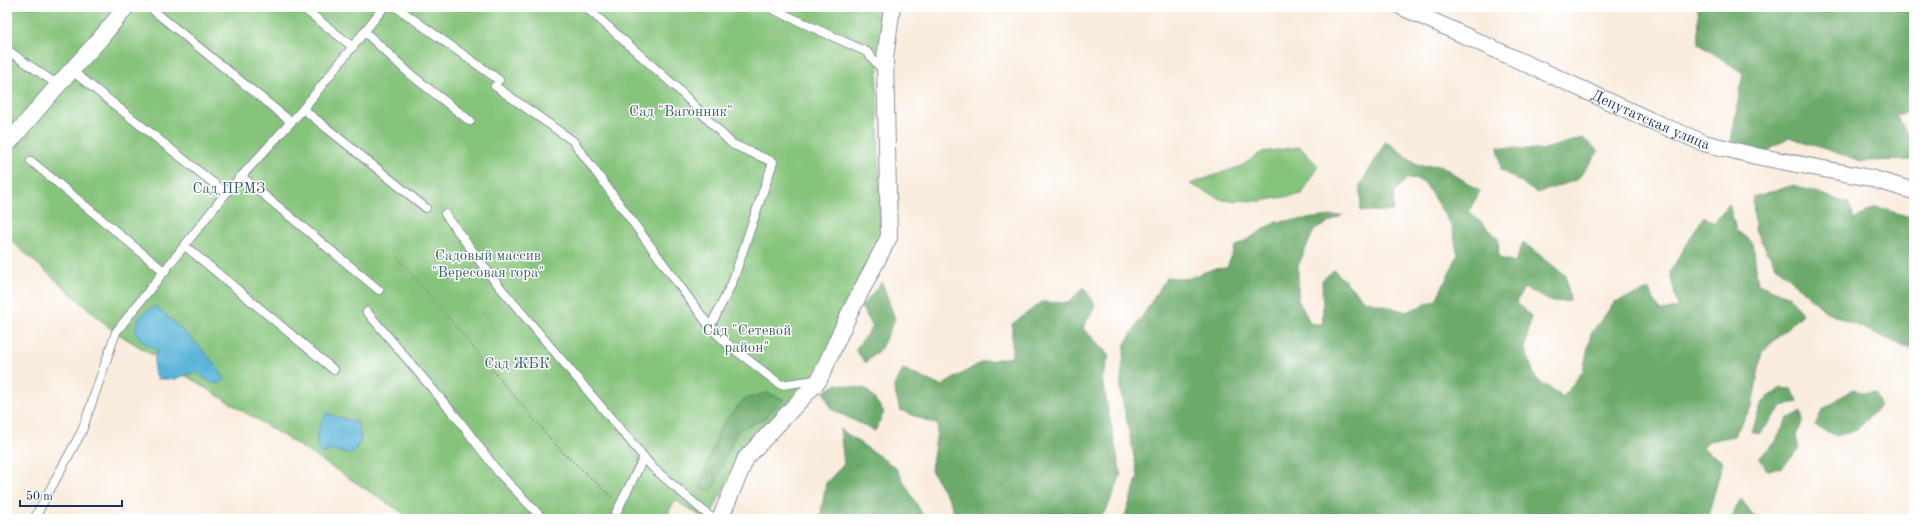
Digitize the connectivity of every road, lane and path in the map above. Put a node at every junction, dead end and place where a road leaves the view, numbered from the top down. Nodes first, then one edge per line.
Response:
1 (302, 7) edge
2 (384, 7) edge
3 (396, 7) edge
4 (586, 7) edge
5 (768, 7) edge
6 (892, 7) edge
7 (1402, 7) edge
8 (123, 8) edge
9 (154, 11) dead end
10 (365, 32) junction
11 (353, 47) junction
12 (7, 50) edge
13 (71, 70) junction
14 (885, 74) junction
15 (58, 85) junction
16 (303, 109) junction
17 (290, 121) junction
18 (470, 121) dead end
19 (7, 145) edge
20 (31, 161) dead end
21 (241, 176) junction
22 (1914, 191) edge
23 (226, 193) junction
24 (426, 208) dead end
25 (445, 214) dead end
26 (186, 246) junction
27 (398, 258) dead end
28 (165, 272) junction
29 (379, 290) dead end
30 (367, 312) dead end
31 (710, 327) junction
32 (334, 370) dead end
33 (819, 380) junction
34 (644, 457) junction
35 (620, 504) junction
36 (34, 519) edge
37 (543, 519) edge
38 (613, 519) edge
39 (713, 519) edge
40 (720, 519) edge

1 - 11 lane
2 - 10 lane
3 - 31 lane
4 - 31 lane
5 - 14 lane
6 - 14 street
7 - 22 street, Депутатская улица
8 - 13 street
9 - 17 lane
10 - 11 lane
10 - 18 lane
11 - 16 lane
12 - 15 lane
13 - 15 street
13 - 23 lane
14 - 33 street
15 - 19 street
16 - 17 lane
16 - 24 lane
17 - 21 lane
20 - 28 lane
21 - 23 lane
21 - 29 lane
23 - 26 lane
25 - 34 lane
26 - 28 lane
26 - 32 lane
27 - 35 path
28 - 36 lane
30 - 37 lane
31 - 33 lane
33 - 40 street
34 - 35 lane
34 - 39 lane
35 - 38 lane

